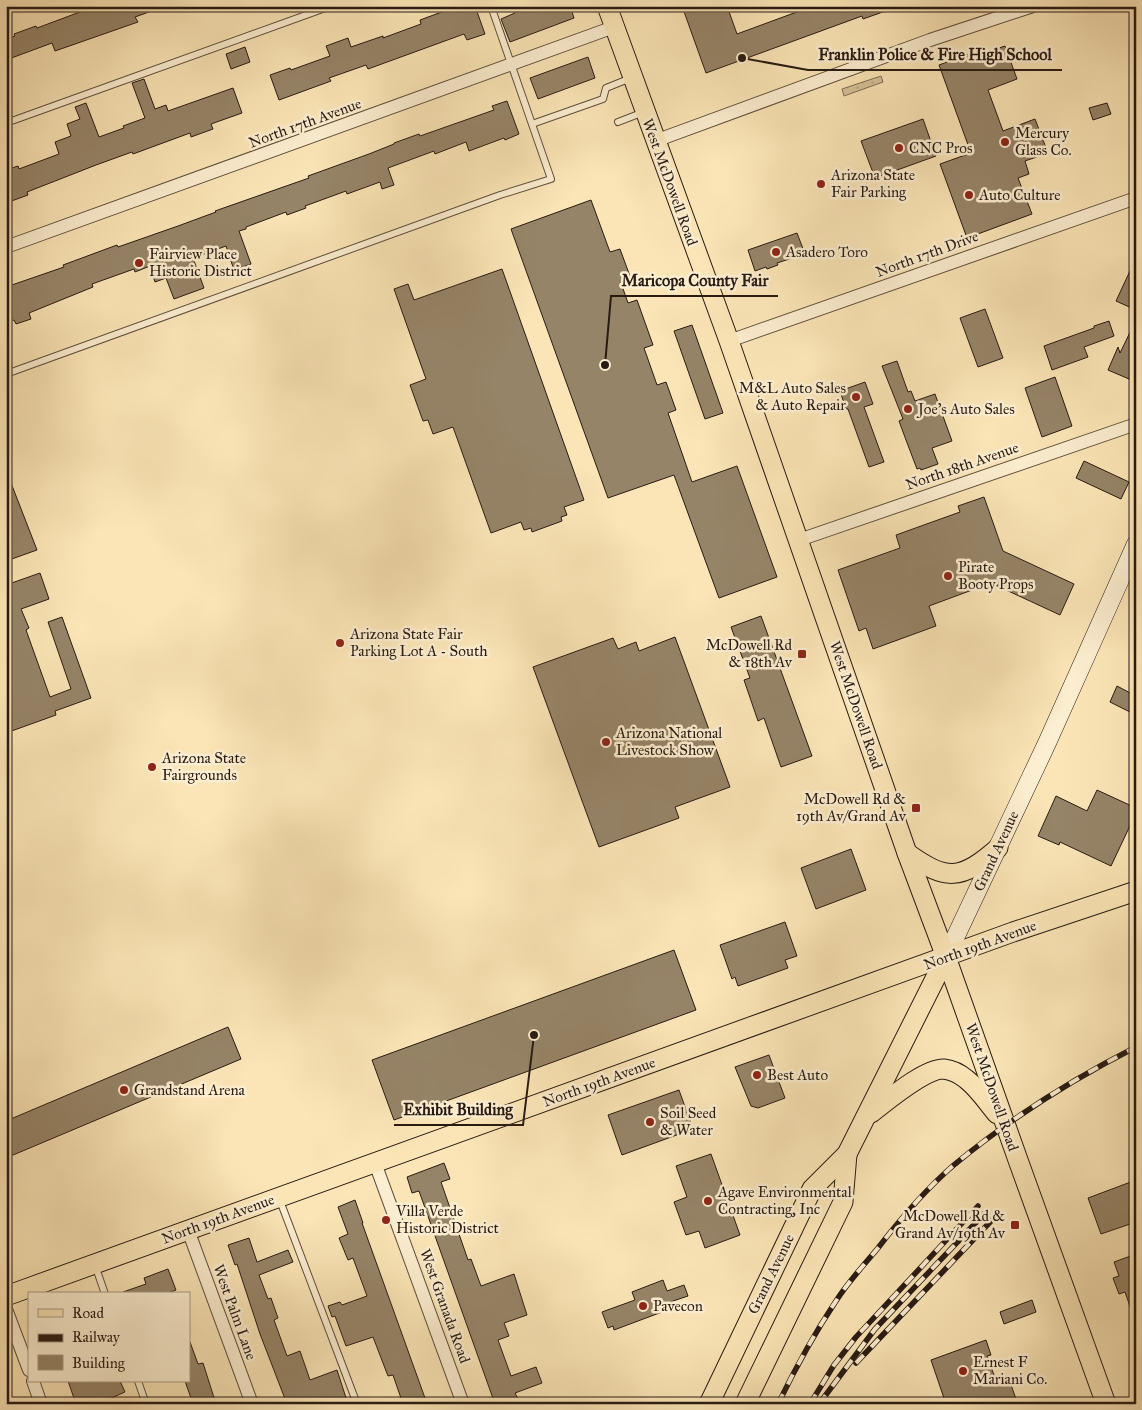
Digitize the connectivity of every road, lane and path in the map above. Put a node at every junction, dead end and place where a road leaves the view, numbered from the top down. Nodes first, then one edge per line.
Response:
1 (331, 6) edge
2 (491, 6) edge
3 (607, 6) edge
4 (1034, 6) edge
5 (614, 26) junction
6 (512, 64) junction
7 (632, 77) junction
8 (645, 112) junction
9 (618, 122) dead end
10 (6, 123) edge
11 (532, 124) junction
12 (655, 141) junction
13 (1136, 198) edge
14 (6, 247) edge
15 (729, 341) junction
16 (6, 374) edge
17 (1136, 424) edge
18 (799, 540) junction
19 (1136, 544) edge
20 (998, 848) junction
21 (907, 853) junction
22 (1136, 891) edge
23 (946, 956) junction
24 (868, 1115) junction
25 (1006, 1125) junction
26 (847, 1154) junction
27 (375, 1164) junction
28 (278, 1197) junction
29 (188, 1230) junction
30 (94, 1264) junction
31 (104, 1292) edge
32 (6, 1296) edge
33 (6, 1309) edge
34 (28, 1367) edge
35 (33, 1382) edge
36 (138, 1382) edge
37 (41, 1404) edge
38 (146, 1404) edge
39 (252, 1404) edge
40 (356, 1404) edge
41 (463, 1404) edge
42 (709, 1404) edge
43 (745, 1404) edge
44 (1106, 1404) edge

1 - 10 lane
2 - 6 lane
3 - 5 main road, West McDowell Road
4 - 12 street
5 - 6 street, North 17th Avenue
5 - 7 main road, West McDowell Road
6 - 11 lane
6 - 14 street, North 17th Avenue
7 - 8 main road, West McDowell Road
7 - 11 lane
8 - 9 lane
8 - 12 main road, West McDowell Road
11 - 16 lane
12 - 15 main road, West McDowell Road
13 - 15 street, North 17th Drive
15 - 18 main road, West McDowell Road
17 - 18 street, North 18th Avenue
18 - 21 main road, West McDowell Road
19 - 20 main road, Grand Avenue
20 - 21 main road
20 - 23 main road, Grand Avenue
21 - 23 main road, West McDowell Road
22 - 23 main road, North 19th Avenue
23 - 24 main road, Grand Avenue
23 - 25 main road, West McDowell Road
23 - 27 main road, North 19th Avenue
24 - 25 main road
24 - 26 main road, Grand Avenue
25 - 44 main road, West McDowell Road
26 - 42 main road, Grand Avenue
26 - 43 main road, Grand Avenue
27 - 28 main road, North 19th Avenue
27 - 41 street, West Granada Road
28 - 29 main road, North 19th Avenue
28 - 40 lane
29 - 30 main road, North 19th Avenue
29 - 39 street, West Palm Lane
30 - 31 lane
30 - 32 main road, North 19th Avenue
33 - 34 street
35 - 37 street
36 - 38 lane

